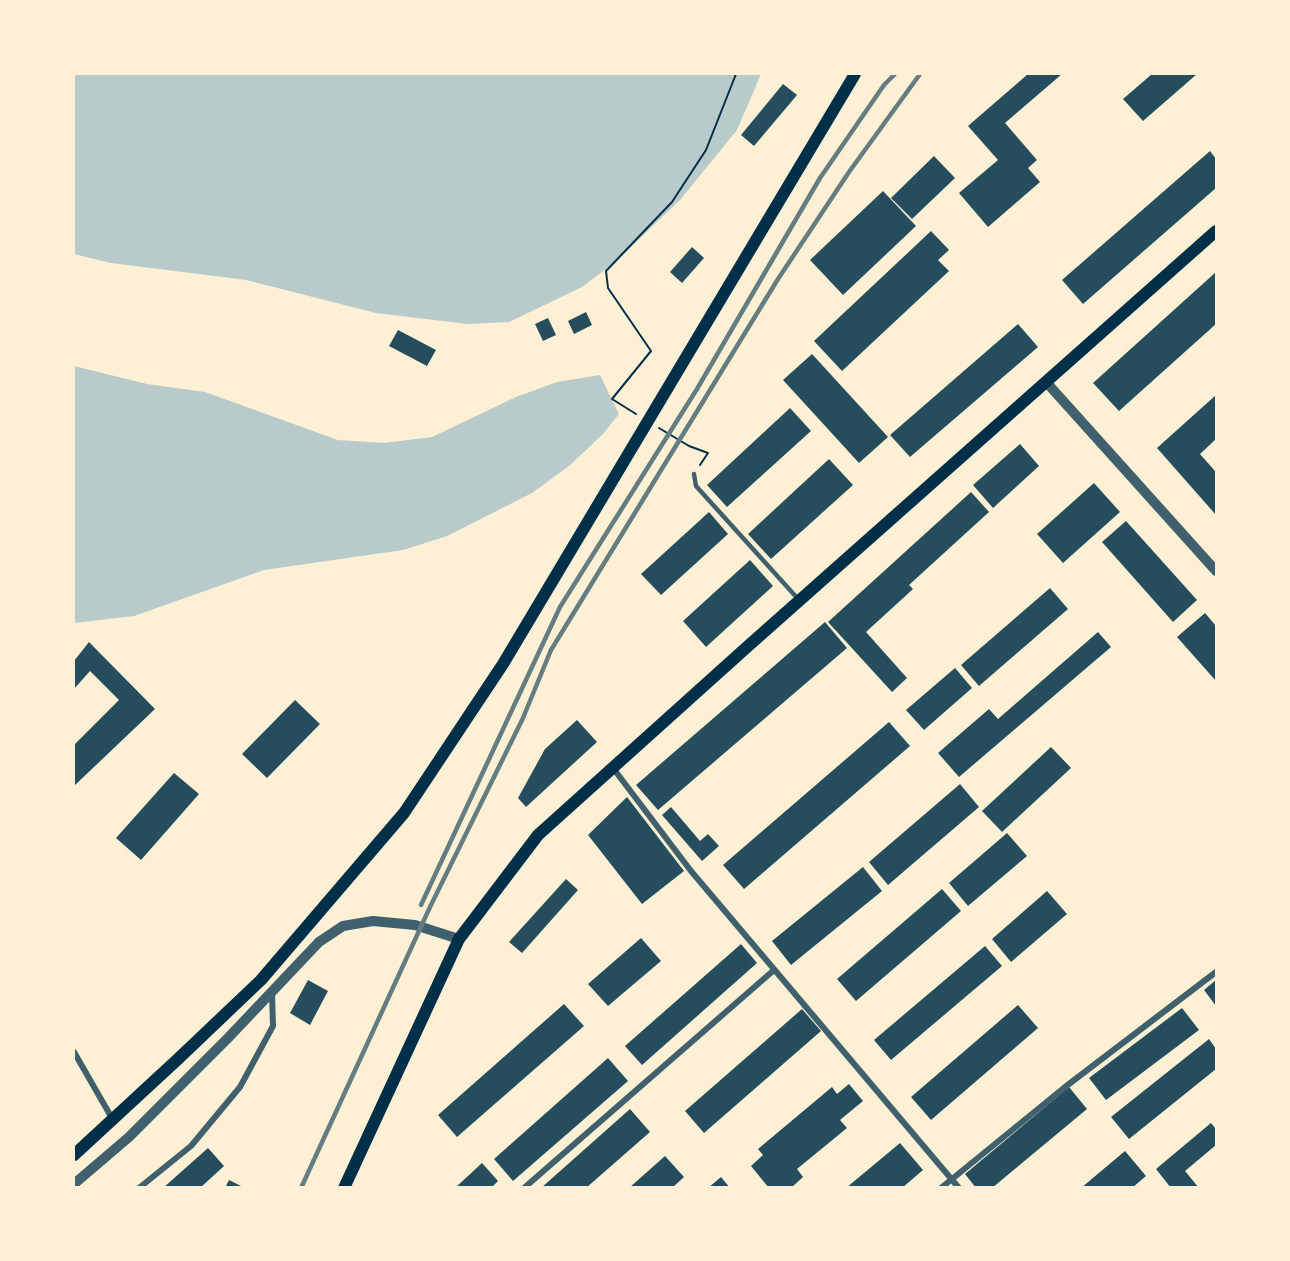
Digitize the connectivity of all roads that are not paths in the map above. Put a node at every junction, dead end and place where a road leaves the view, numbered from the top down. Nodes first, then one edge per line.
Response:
1 (855, 74) edge
2 (1216, 231) edge
3 (1047, 383) junction
4 (694, 474) road end
5 (1216, 572) edge
6 (800, 601) junction
7 (613, 768) junction
8 (459, 939) junction
9 (774, 970) junction
10 (1216, 972) edge
11 (272, 991) junction
12 (74, 1052) edge
13 (112, 1120) junction
14 (74, 1155) edge
15 (952, 1179) junction
16 (74, 1184) edge
17 (139, 1188) edge
18 (344, 1188) edge
19 (524, 1188) edge
20 (941, 1188) edge
21 (959, 1188) edge

1 - 13 main road
2 - 3 main road
3 - 5 street
3 - 6 main road
4 - 6 lane
6 - 7 main road
7 - 8 main road
7 - 9 street
8 - 11 street
8 - 18 main road
9 - 15 street
9 - 19 street
10 - 15 street
11 - 16 street
11 - 17 street
12 - 13 street
13 - 14 main road
15 - 20 street
15 - 21 street

